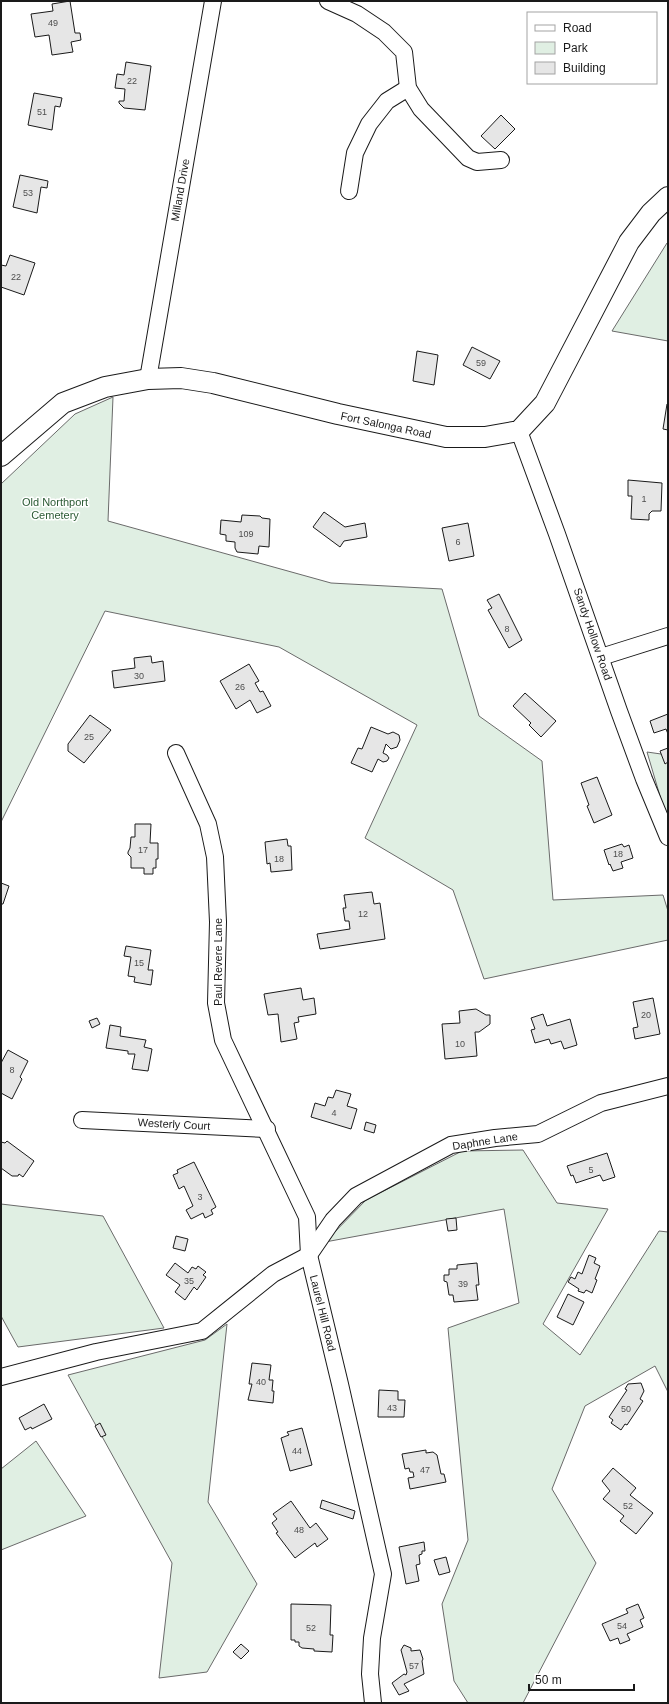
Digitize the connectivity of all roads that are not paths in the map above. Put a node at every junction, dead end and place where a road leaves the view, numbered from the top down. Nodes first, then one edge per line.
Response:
1 (213, 1) edge
2 (328, 1) edge
3 (408, 88) junction
4 (501, 160) dead end
5 (350, 191) dead end
6 (668, 197) edge
7 (148, 379) junction
8 (519, 431) junction
9 (1, 456) edge
10 (668, 636) edge
11 (601, 657) junction
12 (176, 753) dead end
13 (667, 831) edge
14 (668, 1086) edge
15 (82, 1120) dead end
16 (267, 1129) junction
17 (309, 1256) junction
18 (1, 1377) edge
19 (373, 1703) edge

1 - 7 street, Milland Drive
2 - 3 street
3 - 4 street
3 - 5 street
6 - 8 main road
7 - 8 main road, Fort Salonga Road
7 - 9 main road, Fort Salonga Road
8 - 11 street, Sandy Hollow Road
10 - 11 street
11 - 13 street, Sandy Hollow Road
12 - 16 street, Paul Revere Lane
14 - 17 street, Daphne Lane
15 - 16 street, Westerly Court
16 - 17 street, Paul Revere Lane
17 - 18 street
17 - 19 street, Laurel Hill Road

